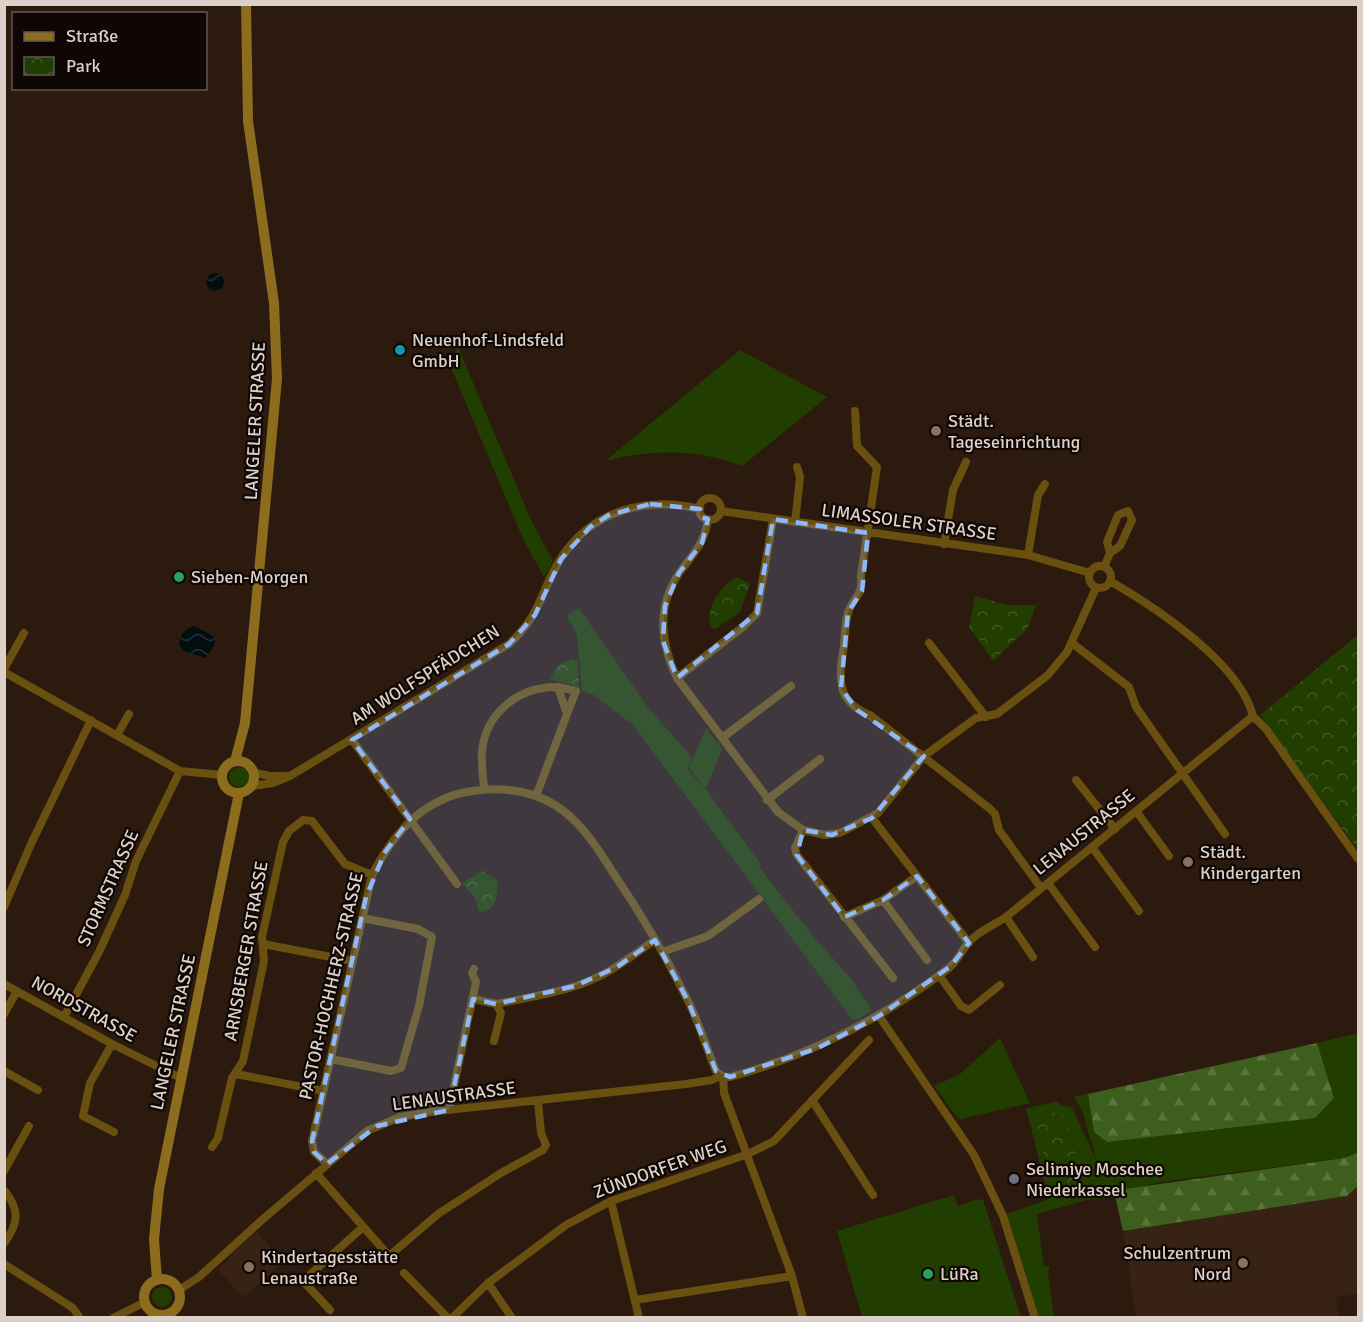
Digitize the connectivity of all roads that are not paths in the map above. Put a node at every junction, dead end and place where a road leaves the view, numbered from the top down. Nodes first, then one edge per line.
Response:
1 (246, 4) edge
2 (855, 411) dead end
3 (966, 462) dead end
4 (797, 467) dead end
5 (1045, 484) dead end
6 (700, 508) junction
7 (721, 512) junction
8 (708, 519) junction
9 (773, 519) junction
10 (795, 522) junction
11 (868, 533) junction
12 (944, 544) junction
13 (1110, 553) dead end
14 (1028, 555) junction
15 (1104, 567) junction
16 (1090, 573) junction
17 (1110, 581) junction
18 (1096, 588) junction
19 (24, 633) dead end
20 (929, 643) dead end
21 (1072, 643) junction
22 (5, 673) edge
23 (677, 678) junction
24 (792, 686) dead end
25 (558, 687) junction
26 (129, 714) dead end
27 (567, 714) junction
28 (1253, 716) junction
29 (986, 717) junction
30 (91, 720) junction
31 (245, 723) junction
32 (117, 735) junction
33 (722, 738) junction
34 (352, 740) junction
35 (924, 756) junction
36 (820, 759) dead end
37 (235, 761) junction
38 (251, 768) junction
39 (180, 771) junction
40 (1182, 772) junction
41 (222, 775) junction
42 (290, 776) junction
43 (1076, 780) dead end
44 (252, 786) junction
45 (484, 789) junction
46 (239, 793) junction
47 (536, 796) junction
48 (767, 800) junction
49 (1136, 811) junction
50 (872, 818) junction
51 (410, 820) junction
52 (1115, 829) junction
53 (803, 830) junction
54 (1225, 834) dead end
55 (1092, 847) junction
56 (1169, 856) dead end
57 (1359, 859) edge
58 (372, 875) junction
59 (917, 876) junction
60 (457, 884) dead end
61 (1044, 885) junction
62 (759, 899) dead end
63 (882, 900) junction
64 (4, 907) edge
65 (1139, 910) dead end
66 (844, 917) junction
67 (1006, 917) junction
68 (362, 918) junction
69 (656, 940) junction
70 (969, 943) junction
71 (263, 944) junction
72 (1095, 947) dead end
73 (662, 952) junction
74 (1033, 957) dead end
75 (927, 960) dead end
76 (352, 961) junction
77 (474, 969) dead end
78 (939, 975) junction
79 (892, 978) dead end
80 (4, 984) edge
81 (1000, 985) dead end
82 (17, 991) junction
83 (473, 999) junction
84 (496, 1004) junction
85 (4, 1014) edge
86 (879, 1016) junction
87 (64, 1017) junction
88 (869, 1040) dead end
89 (494, 1041) dead end
90 (112, 1044) junction
91 (331, 1059) junction
92 (4, 1071) edge
93 (236, 1074) junction
94 (179, 1077) junction
95 (723, 1077) junction
96 (38, 1090) dead end
97 (323, 1091) junction
98 (812, 1100) junction
99 (538, 1101) junction
100 (449, 1110) junction
101 (30, 1126) dead end
102 (114, 1132) dead end
103 (212, 1147) dead end
104 (748, 1154) junction
105 (327, 1164) junction
106 (4, 1171) edge
107 (315, 1173) junction
108 (4, 1190) edge
109 (873, 1195) dead end
110 (611, 1202) junction
111 (363, 1227) junction
112 (4, 1243) edge
113 (4, 1264) edge
114 (404, 1273) dead end
115 (792, 1276) junction
116 (157, 1280) junction
117 (488, 1283) junction
118 (179, 1290) junction
119 (635, 1300) junction
120 (145, 1302) junction
121 (330, 1310) dead end
122 (170, 1315) edge
123 (80, 1317) edge
124 (113, 1317) edge
125 (450, 1317) edge
126 (512, 1317) edge
127 (639, 1317) edge
128 (803, 1317) edge
129 (1035, 1317) edge

1 - 31 street, LANGELER STRASSE
2 - 11 street
3 - 12 street
4 - 10 street
5 - 14 street
6 - 7 street
6 - 8 street
6 - 34 street, AM WOLFSPFÄDCHEN
7 - 8 street
7 - 9 street, LIMASSOLER STRASSE
8 - 23 street
9 - 10 street, LIMASSOLER STRASSE
9 - 23 street
10 - 11 street, LIMASSOLER STRASSE
11 - 12 street, LIMASSOLER STRASSE
11 - 35 street
12 - 14 street, LIMASSOLER STRASSE
13 - 15 street
14 - 16 street, LIMASSOLER STRASSE
15 - 16 street
15 - 17 street
16 - 18 street
17 - 18 street
17 - 28 street
18 - 21 street
19 - 22 street
20 - 29 street
21 - 29 street
21 - 40 street
22 - 30 street
23 - 33 street
24 - 33 street
25 - 27 street
25 - 27 street
25 - 45 street
26 - 32 street
27 - 47 street
28 - 40 street, LENAUSTRASSE
28 - 57 street
29 - 35 street
30 - 32 street
30 - 64 street
31 - 37 street, LANGELER STRASSE
31 - 38 street, LANGELER STRASSE
32 - 39 street
33 - 48 street
34 - 42 street, AM WOLFSPFÄDCHEN
34 - 51 street
35 - 50 street
35 - 61 street
36 - 48 street
37 - 38 street
37 - 41 street
38 - 42 street
38 - 44 street
39 - 41 street
39 - 87 street, STORMSTRASSE
40 - 49 street, LENAUSTRASSE
40 - 54 street
41 - 46 street
42 - 44 street, AM WOLFSPFÄDCHEN
43 - 52 street
44 - 46 street
45 - 47 street, PASTOR-HOCHHERZ-STRASSE
45 - 51 street, PASTOR-HOCHHERZ-STRASSE
46 - 94 street, LANGELER STRASSE
47 - 69 street, PASTOR-HOCHHERZ-STRASSE
48 - 53 street
49 - 52 street, LENAUSTRASSE
49 - 56 street
50 - 53 street
50 - 59 street
51 - 58 street, PASTOR-HOCHHERZ-STRASSE
51 - 60 street
52 - 55 street, LENAUSTRASSE
53 - 66 street
55 - 61 street, LENAUSTRASSE
55 - 65 street
58 - 68 street, PASTOR-HOCHHERZ-STRASSE
58 - 71 street, ARNSBERGER STRASSE
59 - 63 street
59 - 70 street
61 - 67 street, LENAUSTRASSE
61 - 72 street
62 - 73 street
63 - 66 street
63 - 75 street
66 - 79 street
67 - 70 street, LENAUSTRASSE
67 - 74 street
68 - 76 street, PASTOR-HOCHHERZ-STRASSE
68 - 91 street
69 - 73 street, PASTOR-HOCHHERZ-STRASSE
69 - 84 street
70 - 78 street, LENAUSTRASSE
71 - 76 street
71 - 93 street, ARNSBERGER STRASSE
73 - 95 street, PASTOR-HOCHHERZ-STRASSE
76 - 91 street, PASTOR-HOCHHERZ-STRASSE
77 - 83 street
78 - 81 street
78 - 86 street, LENAUSTRASSE
80 - 82 street, NORDSTRASSE
82 - 85 street
82 - 87 street, NORDSTRASSE
83 - 84 street
83 - 100 street
84 - 89 street
86 - 95 street, LENAUSTRASSE
86 - 129 street
87 - 90 street, NORDSTRASSE
88 - 98 street, ZÜNDORFER WEG
90 - 94 street, NORDSTRASSE
90 - 102 street
91 - 97 street, PASTOR-HOCHHERZ-STRASSE
92 - 96 street
93 - 97 street
93 - 103 street, ARNSBERGER STRASSE
94 - 116 street, LANGELER STRASSE
95 - 99 street, LENAUSTRASSE
95 - 104 street, PASTOR-HOCHHERZ-STRASSE
97 - 105 street, PASTOR-HOCHHERZ-STRASSE
98 - 104 street, ZÜNDORFER WEG
98 - 109 street
99 - 100 street, LENAUSTRASSE
99 - 111 street
100 - 105 street, LENAUSTRASSE
101 - 106 street
104 - 110 street, ZÜNDORFER WEG
104 - 115 street, PASTOR-HOCHHERZ-STRASSE
105 - 107 street, LENAUSTRASSE
107 - 111 street
107 - 118 street, LENAUSTRASSE
108 - 112 street
110 - 117 street, ZÜNDORFER WEG
110 - 119 street
111 - 121 street
113 - 123 street
114 - 125 street, ZÜNDORFER WEG
115 - 119 street
115 - 128 street, PASTOR-HOCHHERZ-STRASSE
116 - 118 street
116 - 120 street
117 - 125 street, ZÜNDORFER WEG
117 - 126 street
118 - 122 street
119 - 127 street
120 - 122 street
120 - 124 street

